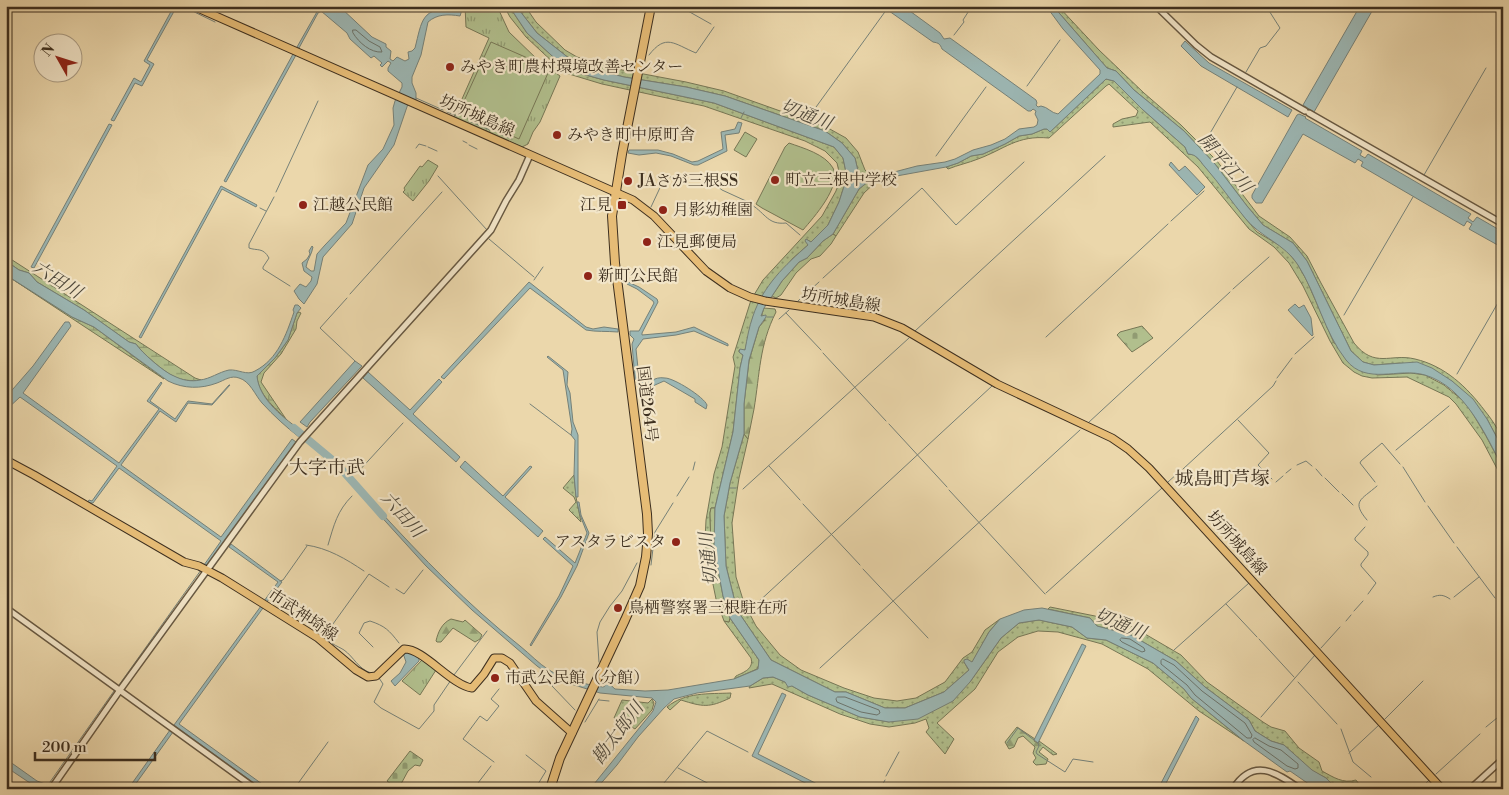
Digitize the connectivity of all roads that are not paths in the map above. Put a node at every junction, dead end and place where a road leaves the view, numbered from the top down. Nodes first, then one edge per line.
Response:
1 (192, 6) edge
2 (651, 6) edge
3 (1156, 6) edge
4 (530, 155) junction
5 (616, 192) junction
6 (1503, 224) edge
7 (6, 460) edge
8 (207, 570) junction
9 (6, 608) edge
10 (120, 690) junction
11 (572, 733) junction
12 (1503, 759) edge
13 (52, 787) edge
14 (256, 789) edge
15 (550, 789) edge
16 (1233, 789) edge
17 (1300, 789) edge
18 (1442, 789) edge
19 (1470, 789) edge

1 - 4 main road, 坊所城島線
2 - 5 highway, 国道264号
3 - 6 street
4 - 5 main road, 坊所城島線
4 - 8 street
5 - 11 highway, 国道264号
5 - 18 main road, 坊所城島線
7 - 8 main road, 市武神埼線
8 - 10 street
8 - 11 main road, 市武神埼線
9 - 10 street
10 - 13 street
10 - 14 street
11 - 15 highway, 国道264号
12 - 19 street
16 - 17 street

